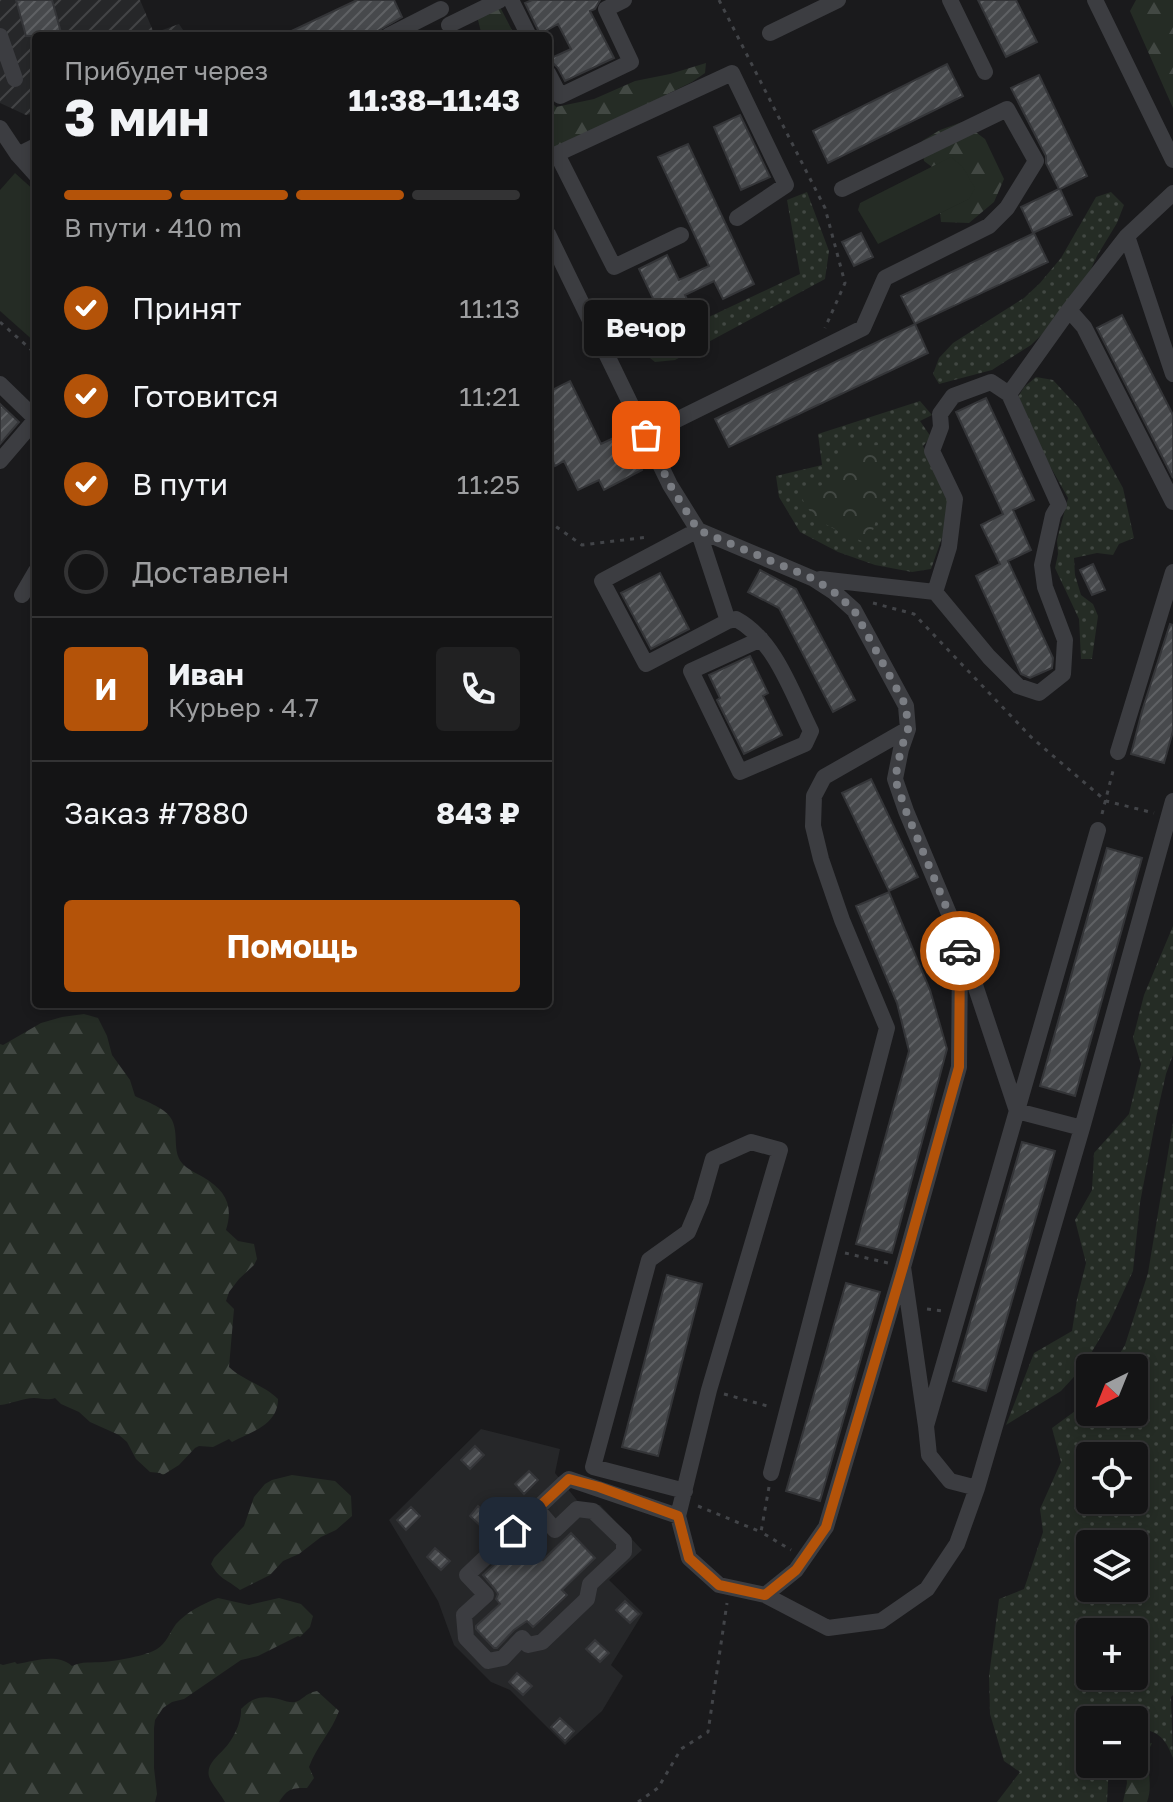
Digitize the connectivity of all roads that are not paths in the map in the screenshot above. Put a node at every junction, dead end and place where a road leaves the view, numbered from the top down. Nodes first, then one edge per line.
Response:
1 (500, 0) edge
2 (511, 0) edge
3 (624, 0) edge
4 (838, 0) edge
5 (950, 0) edge
6 (1095, 0) edge
7 (439, 4) edge
8 (451, 31) edge
9 (394, 32) edge
10 (527, 32) edge
11 (770, 33) dead end
12 (0, 36) edge
13 (985, 72) dead end
14 (15, 79) dead end
15 (552, 81) edge
16 (0, 128) edge
17 (32, 148) edge
18 (18, 155) junction
19 (553, 156) edge
20 (1173, 160) edge
21 (32, 171) edge
22 (842, 189) dead end
23 (1173, 193) edge
24 (737, 218) dead end
25 (681, 235) dead end
26 (1127, 236) junction
27 (552, 242) edge
28 (1069, 310) junction
29 (1173, 374) edge
30 (0, 384) edge
31 (1009, 394) junction
32 (32, 415) edge
33 (32, 424) edge
34 (646, 435) junction
35 (0, 461) edge
36 (1173, 502) edge
37 (698, 530) junction
38 (1173, 572) edge
39 (32, 578) edge
40 (814, 579) junction
41 (935, 592) junction
42 (22, 595) dead end
43 (728, 621) junction
44 (761, 639) junction
45 (908, 729) junction
46 (1118, 752) road end
47 (1171, 809) edge
48 (1098, 830) road end
49 (960, 940) junction
50 (1017, 1111) junction
51 (1082, 1128) junction
52 (903, 1267) junction
53 (926, 1426) junction
54 (771, 1473) road end
55 (977, 1488) junction
56 (682, 1502) junction
57 (537, 1509) junction
58 (765, 1595) junction

1 - 8 street
2 - 10 street
3 - 15 street
4 - 11 street
5 - 13 street
6 - 20 street
7 - 8 street
7 - 9 street
12 - 14 street
16 - 18 street
17 - 18 street
18 - 21 street
19 - 24 street
19 - 25 street
22 - 34 street
23 - 26 street
26 - 28 street
26 - 29 street
27 - 34 street
28 - 31 street
28 - 36 street
30 - 32 street
31 - 41 street
31 - 41 street
33 - 35 street
34 - 37 street
37 - 40 street
37 - 43 street
37 - 43 street
38 - 46 street
39 - 42 street
40 - 41 street
40 - 45 street
43 - 44 street
44 - 44 street
45 - 49 street
45 - 54 street
47 - 51 street
48 - 50 street
49 - 50 street
49 - 52 street
50 - 51 street
50 - 53 street
51 - 55 street
52 - 53 street
52 - 58 street
53 - 55 street
55 - 58 street
56 - 56 street
56 - 57 street
56 - 58 street
57 - 57 street

